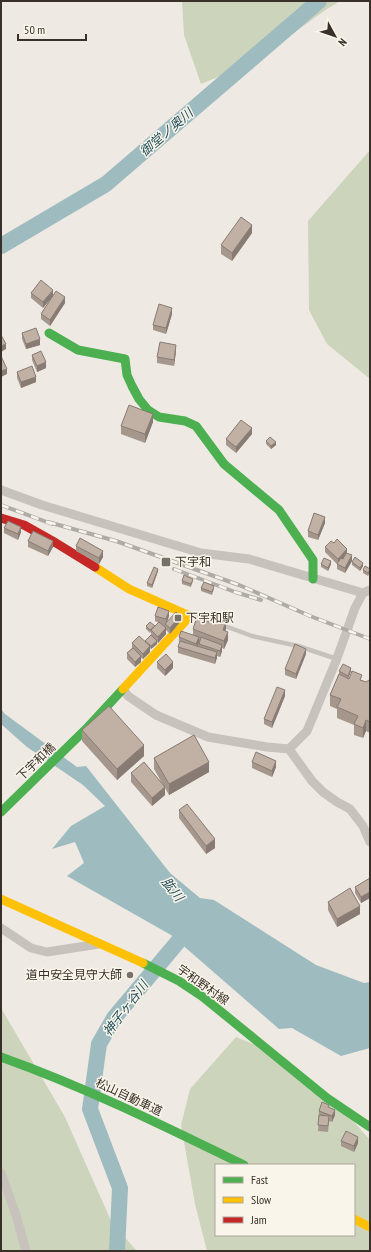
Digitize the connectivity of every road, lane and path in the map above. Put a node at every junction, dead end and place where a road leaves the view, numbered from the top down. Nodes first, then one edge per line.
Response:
1 (49, 333) dead end
2 (1, 490) edge
3 (1, 518) edge
4 (313, 579) junction
5 (367, 591) edge
6 (190, 616) junction
7 (337, 659) junction
8 (123, 690) junction
9 (289, 749) junction
10 (1, 812) edge
11 (370, 842) edge
12 (1, 899) edge
13 (1, 928) edge
14 (100, 944) junction
15 (1, 1057) edge
16 (370, 1127) edge
17 (242, 1164) edge
18 (1, 1173) edge
19 (355, 1220) edge
20 (370, 1227) edge
21 (26, 1251) edge

1 - 4 main road
2 - 4 street
3 - 6 main road
4 - 5 street
5 - 7 street
6 - 7 lane
6 - 8 main road, 下宇和橋
7 - 9 street
8 - 9 street
8 - 10 main road, 下宇和橋
9 - 11 street
12 - 14 main road, 宇和野村線
13 - 14 street
14 - 16 main road, 宇和野村線
15 - 17 main road, 松山自動車道
18 - 21 street
19 - 20 main road

